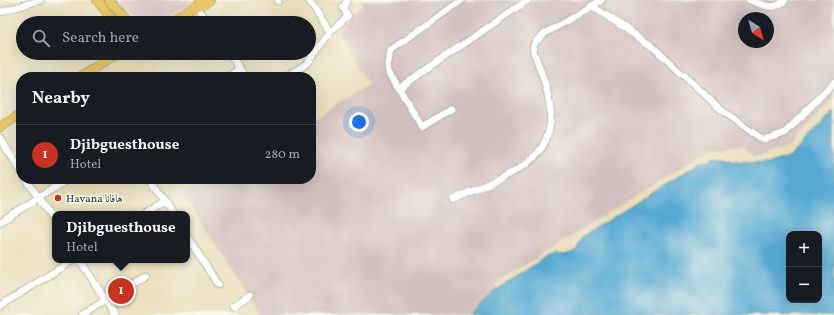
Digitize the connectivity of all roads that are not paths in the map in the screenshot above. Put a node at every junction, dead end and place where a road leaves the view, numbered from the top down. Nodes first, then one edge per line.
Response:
1 (41, 0) edge
2 (97, 0) edge
3 (109, 0) edge
4 (210, 0) edge
5 (310, 0) edge
6 (347, 0) edge
7 (462, 0) edge
8 (528, 0) edge
9 (602, 0) edge
10 (749, 0) edge
11 (785, 0) edge
12 (199, 3) edge
13 (592, 6) junction
14 (0, 12) edge
15 (110, 16) edge
16 (124, 16) edge
17 (178, 16) edge
18 (205, 16) edge
19 (330, 32) junction
20 (316, 52) edge
21 (104, 60) edge
22 (234, 60) edge
23 (310, 60) edge
24 (240, 69) junction
25 (88, 72) edge
26 (235, 72) edge
27 (242, 72) edge
28 (293, 72) edge
29 (834, 82) edge
30 (399, 88) junction
31 (451, 109) dead end
32 (16, 117) edge
33 (0, 127) edge
34 (0, 138) edge
35 (16, 163) edge
36 (29, 184) edge
37 (60, 184) edge
38 (153, 184) edge
39 (38, 199) junction
40 (453, 200) dead end
41 (164, 201) junction
42 (149, 211) edge
43 (171, 211) edge
44 (52, 219) edge
45 (0, 222) edge
46 (190, 241) edge
47 (68, 263) edge
48 (82, 263) edge
49 (146, 275) dead end
50 (218, 285) dead end
51 (250, 295) dead end
52 (106, 300) junction
53 (0, 306) edge
54 (234, 306) dead end
55 (82, 315) edge
56 (115, 315) edge

1 - 14 street
2 - 15 main road
3 - 16 main road
4 - 12 main road
5 - 19 street
6 - 19 street
7 - 30 street
8 - 30 street
9 - 13 street
10 - 11 street
12 - 17 main road
12 - 18 street
13 - 29 street
13 - 40 street
19 - 20 street
21 - 25 main road
22 - 24 street
23 - 28 street
24 - 26 street
24 - 27 street
30 - 31 street
32 - 33 main road
34 - 35 street
36 - 39 street
37 - 39 street
38 - 41 street
39 - 44 street
39 - 45 street
41 - 42 street
41 - 43 street
46 - 50 street
47 - 53 street
48 - 52 street
49 - 52 street
51 - 54 street
52 - 55 street
52 - 56 street

